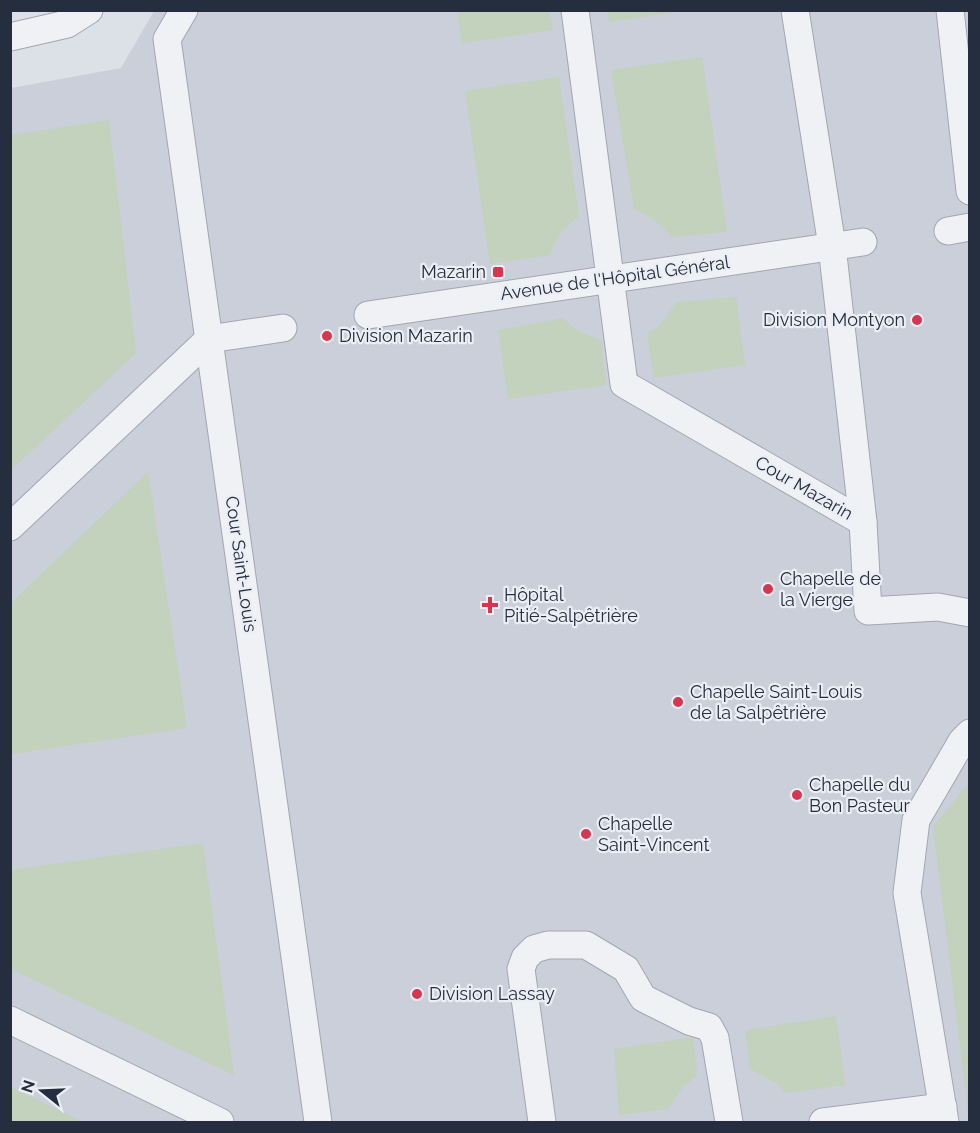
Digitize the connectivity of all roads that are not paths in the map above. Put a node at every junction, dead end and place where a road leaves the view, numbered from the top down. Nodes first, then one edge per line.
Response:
1 (89, 10) edge
2 (184, 10) edge
3 (575, 10) edge
4 (795, 10) edge
5 (950, 10) edge
6 (10, 37) edge
7 (969, 191) edge
8 (863, 242) dead end
9 (832, 246) junction
10 (610, 278) junction
11 (368, 315) dead end
12 (283, 328) dead end
13 (209, 339) junction
14 (863, 522) junction
15 (10, 527) edge
16 (969, 613) edge
17 (969, 733) edge
18 (10, 1020) edge
19 (944, 1115) edge
20 (220, 1122) edge
21 (318, 1122) edge
22 (542, 1122) edge
23 (729, 1122) edge
24 (823, 1122) edge

1 - 6 lane
2 - 13 lane, Cour Saint-Louis
3 - 10 lane, Cour Mazarin
4 - 9 lane, Cour Mazarin
5 - 7 lane
8 - 9 lane, Avenue de l'Hôpital Général
9 - 10 lane, Avenue de l'Hôpital Général
9 - 14 lane, Cour Mazarin
10 - 11 lane, Avenue de l'Hôpital Général
10 - 14 lane, Cour Mazarin
12 - 13 lane
13 - 15 lane
13 - 21 lane, Cour Saint-Louis
14 - 16 lane
17 - 19 lane
18 - 20 lane
19 - 24 lane
22 - 23 lane

